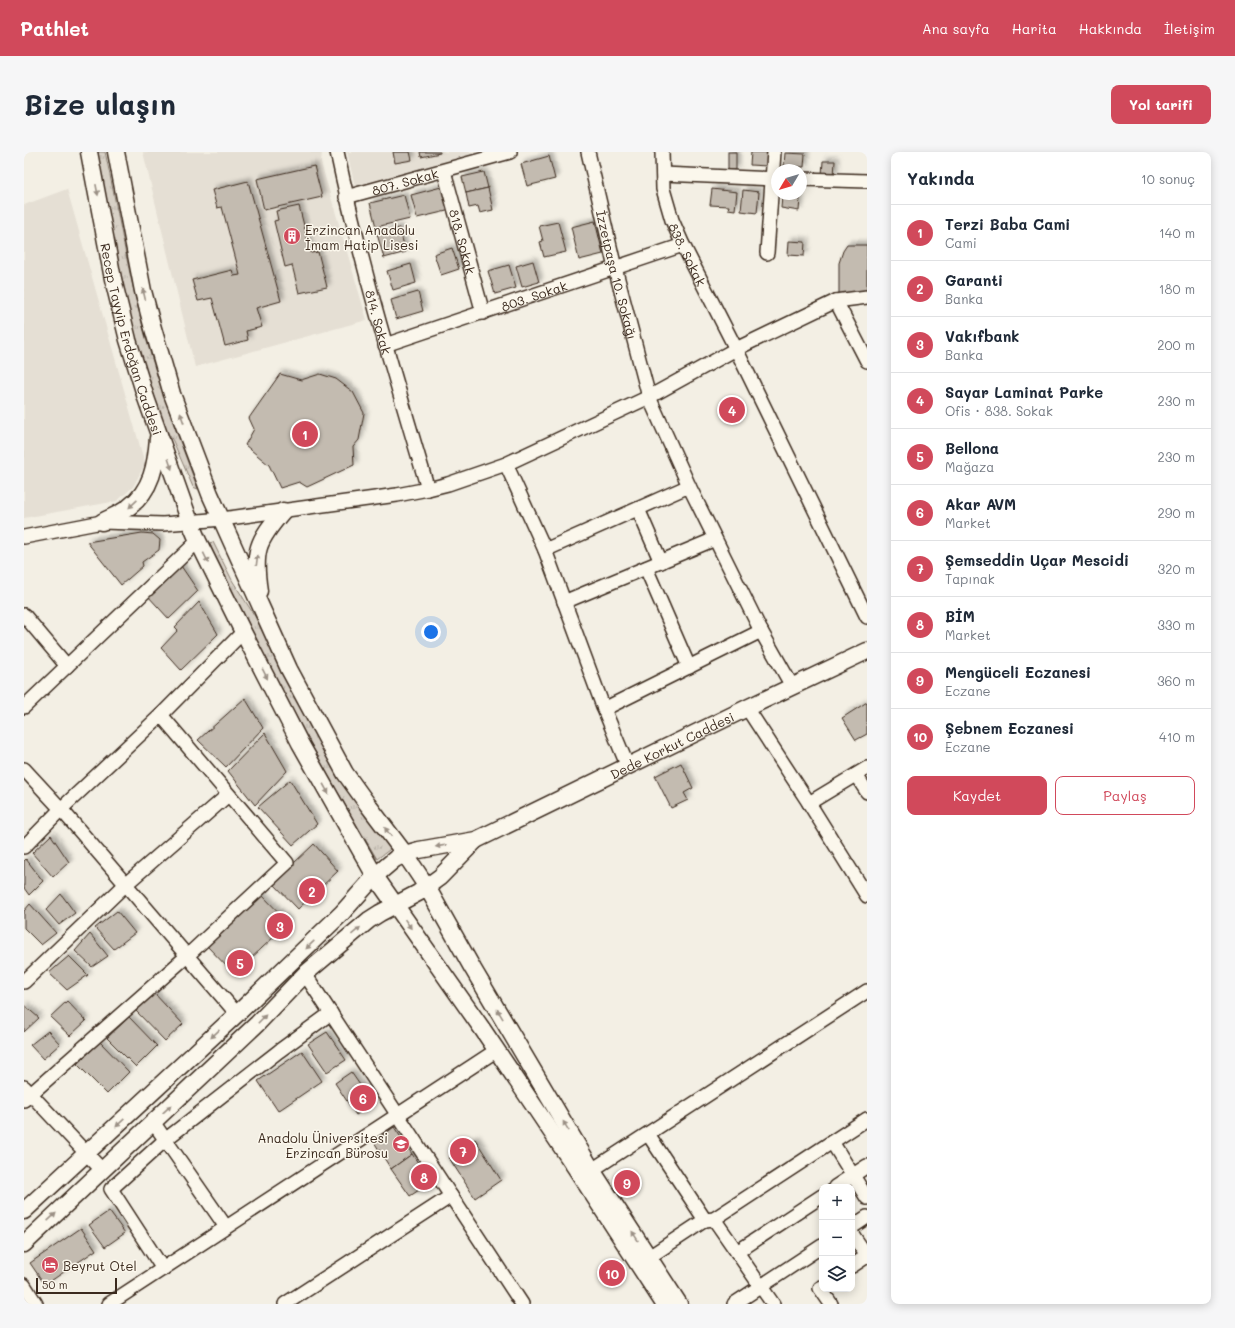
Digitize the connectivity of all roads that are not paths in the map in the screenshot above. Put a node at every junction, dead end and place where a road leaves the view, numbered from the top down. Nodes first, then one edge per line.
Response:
1 (89, 152) edge
2 (116, 152) edge
3 (337, 152) edge
4 (510, 152) edge
5 (588, 152) edge
6 (662, 152) edge
7 (774, 152) edge
8 (774, 164) edge
9 (444, 171) junction
10 (663, 174) junction
11 (771, 179) edge
12 (807, 179) edge
13 (867, 181) edge
14 (346, 197) junction
15 (773, 200) edge
16 (683, 244) junction
17 (767, 253) dead end
18 (615, 268) junction
19 (867, 296) edge
20 (836, 301) junction
21 (483, 313) junction
22 (385, 345) junction
23 (736, 349) junction
24 (867, 361) edge
25 (649, 397) junction
26 (158, 430) junction
27 (506, 464) junction
28 (689, 486) junction
29 (428, 489) junction
30 (638, 509) junction
31 (283, 511) junction
32 (222, 519) junction
33 (102, 522) junction
34 (190, 522) junction
35 (24, 537) edge
36 (715, 539) junction
37 (198, 541) junction
38 (545, 550) junction
39 (661, 562) junction
40 (646, 568) junction
41 (564, 602) junction
42 (262, 612) junction
43 (24, 615) edge
44 (867, 617) edge
45 (761, 631) junction
46 (243, 632) junction
47 (867, 650) edge
48 (67, 666) junction
49 (689, 667) junction
50 (792, 686) junction
51 (24, 707) edge
52 (747, 708) junction
53 (604, 709) junction
54 (161, 715) junction
55 (628, 767) junction
56 (24, 769) edge
57 (862, 771) edge
58 (867, 792) edge
59 (228, 795) junction
60 (809, 803) junction
61 (61, 809) junction
62 (476, 840) junction
63 (24, 847) edge
64 (405, 854) junction
65 (375, 876) junction
66 (126, 884) junction
67 (427, 887) junction
68 (867, 896) edge
69 (395, 905) junction
70 (187, 956) junction
71 (305, 974) junction
72 (24, 982) edge
73 (867, 991) edge
74 (331, 1013) junction
75 (237, 1014) junction
76 (496, 1050) junction
77 (26, 1094) edge
78 (398, 1115) junction
79 (867, 1119) edge
80 (153, 1122) junction
81 (648, 1134) junction
82 (166, 1140) junction
83 (832, 1142) junction
84 (86, 1154) junction
85 (867, 1166) edge
86 (102, 1170) junction
87 (592, 1170) junction
88 (853, 1176) junction
89 (840, 1184) edge
90 (451, 1196) junction
91 (819, 1198) edge
92 (867, 1198) edge
93 (24, 1211) edge
94 (867, 1217) edge
95 (710, 1219) junction
96 (855, 1225) edge
97 (226, 1227) junction
98 (855, 1238) edge
99 (24, 1244) edge
100 (819, 1248) edge
101 (737, 1252) junction
102 (867, 1256) edge
103 (649, 1257) junction
104 (855, 1264) edge
105 (163, 1269) junction
106 (24, 1285) edge
107 (762, 1285) junction
108 (823, 1292) edge
109 (36, 1304) edge
110 (109, 1304) edge
111 (285, 1304) edge
112 (522, 1304) edge
113 (664, 1304) edge
114 (679, 1304) edge
115 (734, 1304) edge
116 (773, 1304) edge
117 (831, 1304) edge

1 -> 26 main road, Recep Tayyip Erdoğan Caddesi
32 -> 2 main road, Recep Tayyip Erdoğan Caddesi
3 - 14 street, 814. Sokak
4 - 9 street, 807. Sokak
5 - 18 street, İzzetpaşa 10. Sokağı
6 - 10 street, 838. Sokak
7 - 8 street
9 - 14 street, 807. Sokak
9 - 21 street, 818. Sokak
10 - 11 street
10 - 16 street, 838. Sokak
12 - 13 street
14 - 22 street, 814. Sokak
15 - 17 street
16 - 18 street, 803. Sokak
16 - 23 street, 838. Sokak
18 - 21 street, 803. Sokak
18 - 25 street, İzzetpaşa 10. Sokağı
19 - 20 street
20 - 23 street
20 - 24 street
21 - 22 street, 803. Sokak
22 - 29 street, 814. Sokak
23 - 25 street
23 - 44 street, 838. Sokak
25 - 27 street
25 - 28 street, İzzetpaşa 10. Sokağı
26 -> 33 main road
26 -> 34 main road, Recep Tayyip Erdoğan Caddesi
27 - 29 street
27 - 38 street
28 - 30 street
28 - 36 street, İzzetpaşa 10. Sokağı
29 - 31 street
30 - 38 street
30 - 39 street
31 - 32 street
42 -> 31 main road
32 - 34 street
32 - 42 main road, Recep Tayyip Erdoğan Caddesi
33 - 34 street
33 - 35 street
34 - 37 main road, Recep Tayyip Erdoğan Caddesi
36 - 39 street
36 - 45 street, İzzetpaşa 10. Sokağı
37 -> 46 main road, Recep Tayyip Erdoğan Caddesi
37 - 48 street
38 - 41 street
39 - 40 street
40 - 41 street
40 - 49 street
41 - 53 street
64 -> 42 main road, Recep Tayyip Erdoğan Caddesi
43 - 48 street
45 - 49 street
45 - 50 street, İzzetpaşa 10. Sokağı
46 - 54 street
46 -> 65 main road, Recep Tayyip Erdoğan Caddesi
47 - 50 main road, Dede Korkut Caddesi
48 - 51 street
49 - 53 street
50 - 52 main road, Dede Korkut Caddesi
52 - 55 main road, Dede Korkut Caddesi
52 - 60 street
53 - 55 street
54 - 59 street
54 - 61 street
55 - 62 main road, Dede Korkut Caddesi
56 - 61 street
57 - 58 street
57 - 60 street
59 - 66 street
59 - 70 street
60 - 68 street
61 - 63 street
61 - 66 street
62 -> 64 main road, Dede Korkut Caddesi
62 - 67 main road, Dede Korkut Caddesi
64 - 65 main road, Dede Korkut Caddesi
64 - 67 main road, Recep Tayyip Erdoğan Caddesi
65 - 69 main road, Recep Tayyip Erdoğan Caddesi
65 -> 75 main road, Dede Korkut Caddesi
66 - 70 street
66 - 72 street
67 - 69 main road, Dede Korkut Caddesi
87 -> 67 main road, Recep Tayyip Erdoğan Caddesi
71 -> 69 main road, Dede Korkut Caddesi
69 -> 76 main road, Recep Tayyip Erdoğan Caddesi
70 - 75 street
70 - 77 street
71 - 74 street
80 -> 71 main road, Dede Korkut Caddesi
73 - 81 street
74 - 78 street
74 - 82 street
75 -> 84 main road, Dede Korkut Caddesi
76 - 78 street
76 - 113 main road, Recep Tayyip Erdoğan Caddesi
77 - 84 street
78 - 90 street
78 - 97 street
79 - 83 street
80 - 82 street
80 - 86 main road, Dede Korkut Caddesi
81 - 87 street
81 - 95 street
82 - 97 street
82 - 105 street
83 - 88 street
83 - 95 street
84 - 86 street
84 - 93 main road, Dede Korkut Caddesi
85 - 88 street
99 -> 86 main road, Dede Korkut Caddesi
103 -> 87 main road, Recep Tayyip Erdoğan Caddesi
88 - 89 street
88 - 92 street
90 - 111 street
90 - 112 street
91 - 101 street
94 - 96 street
95 - 101 street
95 - 103 street
97 - 105 street
98 - 102 street
100 - 107 street
101 - 107 street
102 - 104 street
103 - 114 main road, Recep Tayyip Erdoğan Caddesi
105 - 110 street
106 - 109 street
107 - 115 street
107 - 116 street
108 - 117 street

